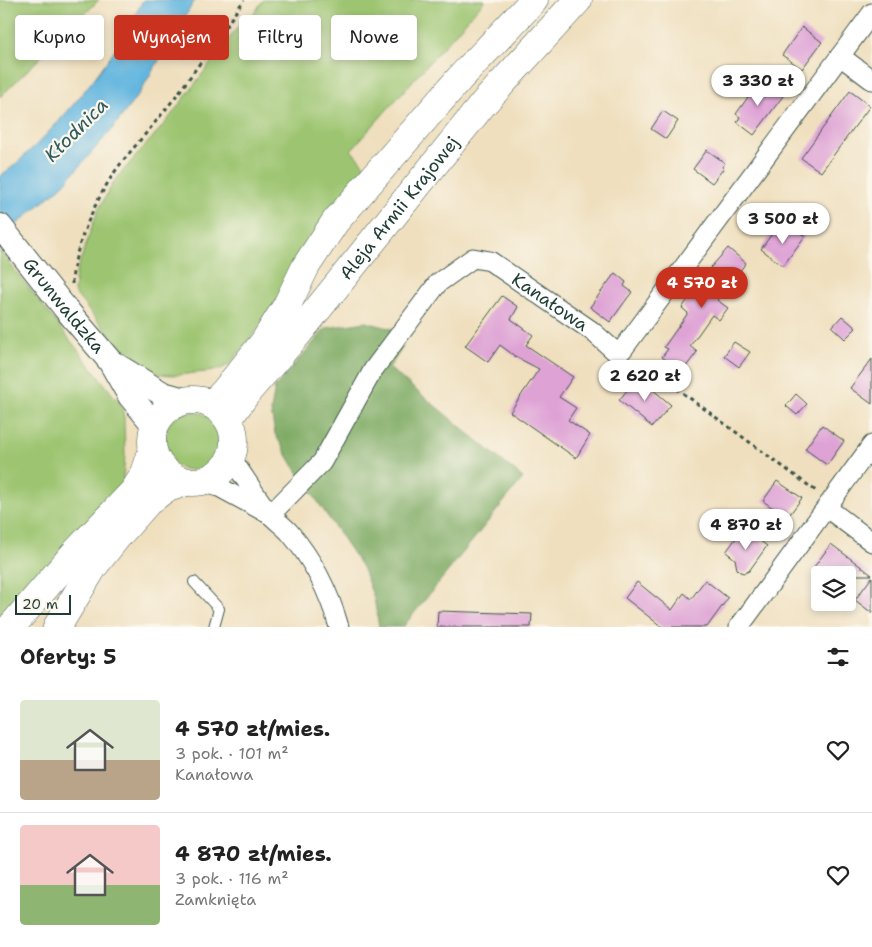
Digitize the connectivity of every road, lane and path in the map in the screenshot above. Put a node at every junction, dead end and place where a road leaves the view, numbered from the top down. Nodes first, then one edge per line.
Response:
1 (244, 0) edge
2 (534, 0) edge
3 (578, 0) edge
4 (872, 13) edge
5 (840, 56) junction
6 (872, 80) edge
7 (0, 226) edge
8 (65, 308) junction
9 (623, 349) junction
10 (110, 361) junction
11 (185, 400) junction
12 (220, 412) junction
13 (154, 425) junction
14 (872, 446) edge
15 (152, 452) junction
16 (231, 458) junction
17 (193, 482) junction
18 (827, 508) junction
19 (270, 515) junction
20 (872, 542) edge
21 (194, 582) dead end
22 (11, 627) edge
23 (57, 627) edge
24 (214, 627) edge
25 (339, 627) edge
26 (739, 627) edge

1 - 8 path
2 - 12 main road, Aleja Armii Krajowej
3 - 12 main road, Aleja Armii Krajowej
4 - 5 street
5 - 6 street
5 - 9 street
7 - 8 street, Grunwaldzka
8 - 10 street, Grunwaldzka
9 - 18 path
9 - 19 street, Kanałowa
10 - 11 street, Grunwaldzka
10 - 13 street, Grunwaldzka
11 - 12 main road
11 - 13 main road
12 - 16 main road
13 - 15 main road
14 - 18 street
15 - 17 main road
15 - 22 main road
16 - 17 main road
16 - 19 street
17 - 19 street
17 - 23 main road
18 - 20 street
18 - 26 street
19 - 25 street
21 - 24 lane

